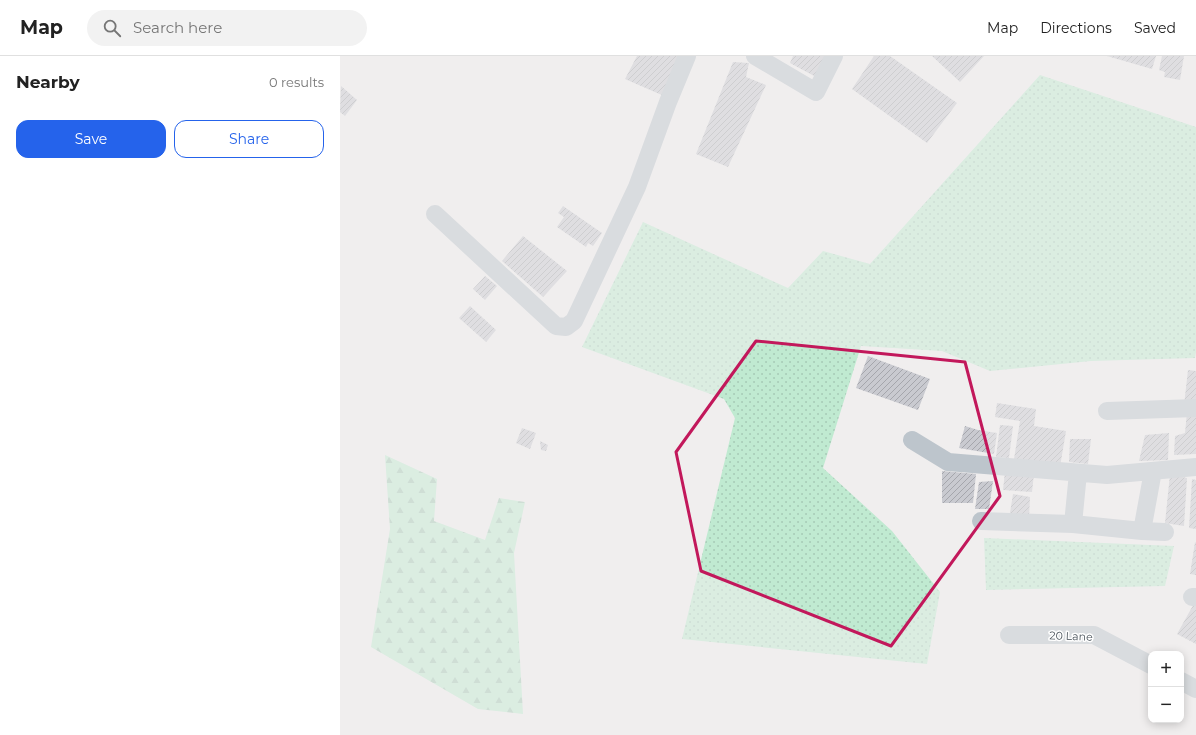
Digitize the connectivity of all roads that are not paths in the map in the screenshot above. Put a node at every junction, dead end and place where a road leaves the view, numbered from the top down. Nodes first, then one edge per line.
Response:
1 (687, 56) edge
2 (755, 56) edge
3 (834, 56) edge
4 (435, 214) dead end
5 (1196, 408) edge
6 (1107, 411) dead end
7 (912, 440) dead end
8 (1196, 467) edge
9 (1153, 471) junction
10 (1078, 472) junction
11 (981, 522) dead end
12 (1074, 524) junction
13 (1142, 530) junction
14 (1165, 532) dead end
15 (1009, 636) dead end
16 (1148, 663) edge
17 (1184, 683) edge
18 (1196, 689) edge

1 - 4 street
2 - 3 street
5 - 6 street
7 - 10 street
8 - 9 street
9 - 10 street
9 - 13 street
10 - 12 street
11 - 12 street
12 - 13 street
13 - 14 street
15 - 16 street, 20 Lane
17 - 18 street

